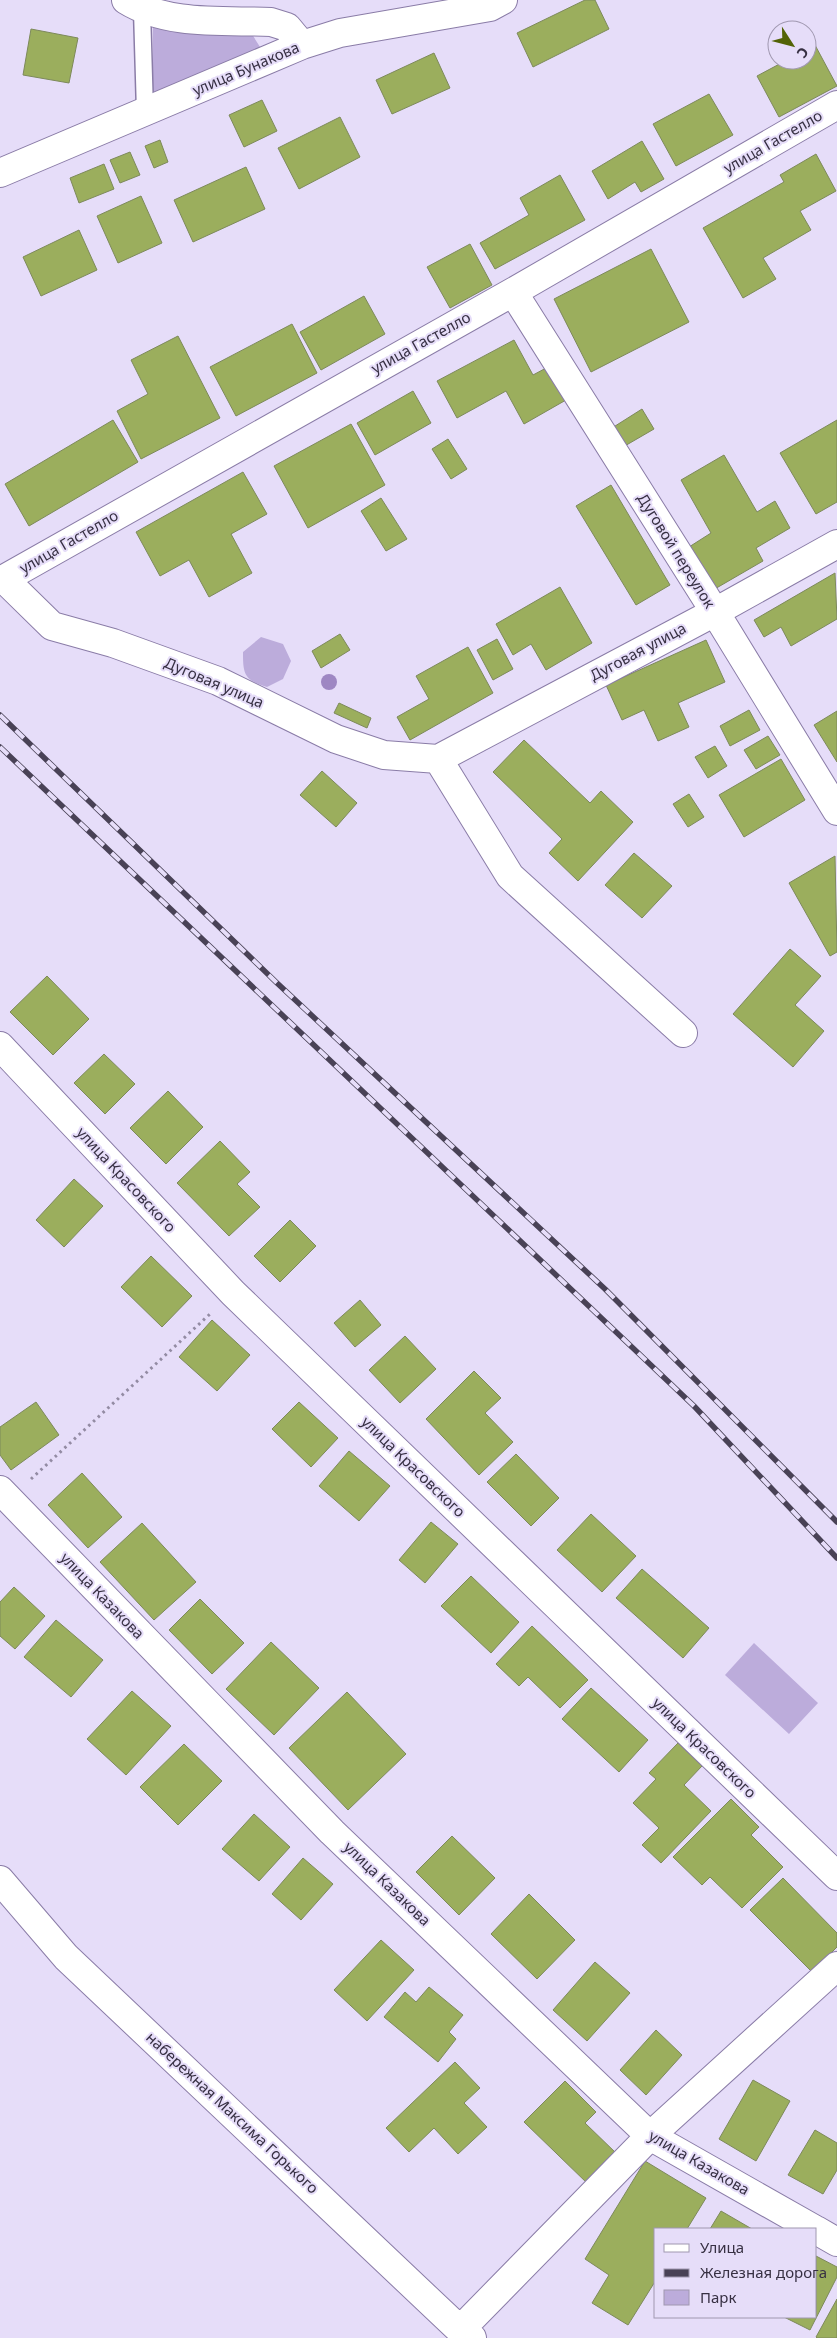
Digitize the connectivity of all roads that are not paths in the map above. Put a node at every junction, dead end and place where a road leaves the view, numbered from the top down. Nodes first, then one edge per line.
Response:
1 (503, 0) edge
2 (134, 5) edge
3 (302, 45) junction
4 (837, 105) edge
5 (145, 112) junction
6 (0, 173) edge
7 (513, 292) junction
8 (837, 544) edge
9 (4, 579) joint
10 (715, 612) junction
11 (438, 759) junction
12 (837, 811) edge
13 (682, 1033) dead end
14 (0, 1046) edge
15 (4, 1495) edge
16 (837, 1876) edge
17 (0, 1880) edge
18 (837, 1966) edge
19 (650, 2136) junction
20 (811, 2228) edge
21 (817, 2231) edge
22 (837, 2242) edge
23 (466, 2334) edge

1 - 3 street, улица Бунакова
2 - 3 street
2 - 5 lane
3 - 5 street, улица Бунакова
4 - 7 street, улица Гастелло
5 - 6 street, улица Бунакова
7 - 9 street, улица Гастелло
7 - 10 street, Дуговой переулок
8 - 10 street, Дуговая улица
9 - 11 street, Дуговая улица
10 - 11 street, Дуговая улица
10 - 12 street, Дуговой переулок
11 - 13 street
14 - 16 street, улица Красовского
15 - 19 street, улица Казакова
17 - 23 street, набережная Максима Горького
18 - 19 street
19 - 20 street, улица Казакова
19 - 23 street
21 - 22 street, улица Казакова

